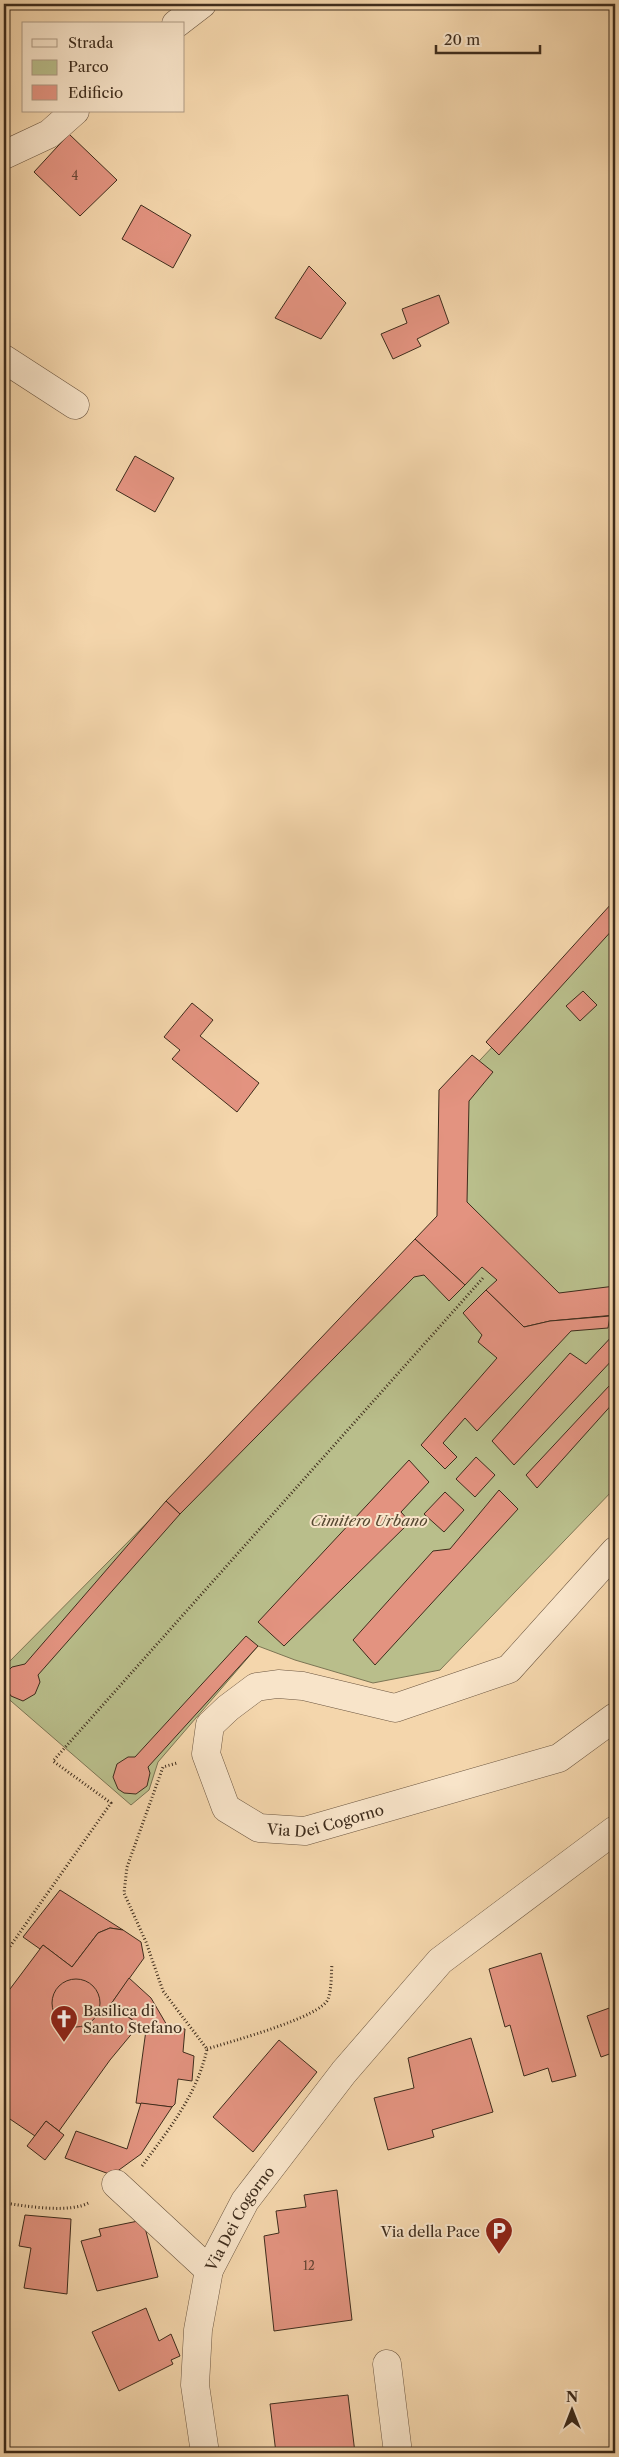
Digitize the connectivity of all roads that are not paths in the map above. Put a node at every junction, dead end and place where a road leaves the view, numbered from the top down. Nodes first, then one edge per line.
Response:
1 (202, 4) edge
2 (179, 22) edge
3 (73, 112) edge
4 (4, 155) edge
5 (4, 359) edge
6 (75, 405) dead end
7 (615, 1551) edge
8 (615, 1717) edge
9 (615, 1830) edge
10 (116, 2184) road end
11 (209, 2270) junction
12 (387, 2364) dead end
13 (205, 2453) edge
14 (398, 2453) edge

1 - 2 street
3 - 4 street
5 - 6 street
7 - 8 street, Via Dei Cogorno
9 - 11 street, Via Dei Cogorno
10 - 11 street
11 - 13 street, Via Dei Cogorno
12 - 14 street

